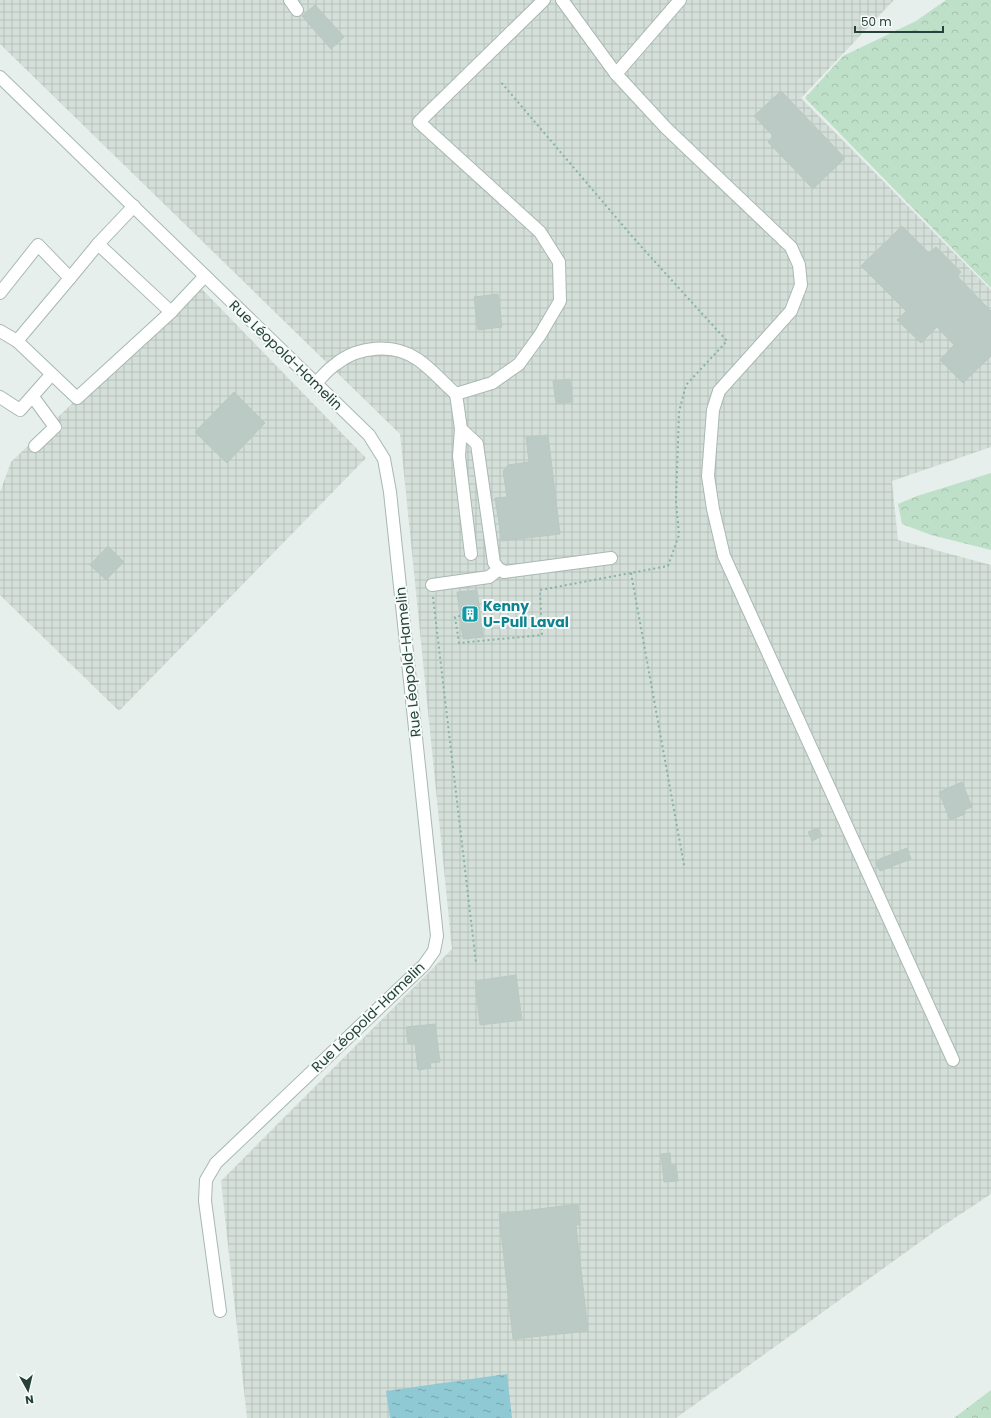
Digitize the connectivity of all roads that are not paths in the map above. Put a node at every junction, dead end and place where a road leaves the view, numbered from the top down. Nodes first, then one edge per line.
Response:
1 (290, 0) edge
2 (544, 0) edge
3 (562, 0) edge
4 (680, 0) edge
5 (297, 10) dead end
6 (616, 74) junction
7 (0, 77) edge
8 (134, 206) junction
9 (98, 244) junction
10 (205, 276) junction
11 (70, 278) junction
12 (0, 293) edge
13 (171, 312) junction
14 (0, 331) edge
15 (17, 341) junction
16 (51, 374) junction
17 (316, 383) junction
18 (456, 394) junction
19 (0, 397) edge
20 (33, 398) junction
21 (461, 429) junction
22 (35, 446) dead end
23 (471, 554) dead end
24 (611, 558) dead end
25 (499, 570) junction
26 (432, 586) road end
27 (953, 1060) dead end
28 (220, 1311) dead end

1 - 5 street
2 - 18 street
3 - 6 street
4 - 6 street
6 - 27 street
7 - 8 street, Rue Léopold-Hamelin
8 - 9 street
8 - 10 street, Rue Léopold-Hamelin
9 - 11 street
9 - 13 street
10 - 13 street
10 - 17 street, Rue Léopold-Hamelin
11 - 12 street
11 - 15 street
13 - 16 street
14 - 15 street
15 - 16 street
16 - 20 street
17 - 18 street
17 - 28 street, Rue Léopold-Hamelin
18 - 21 street
19 - 20 street
20 - 22 street
21 - 23 street
21 - 25 street
24 - 25 street
25 - 26 street

